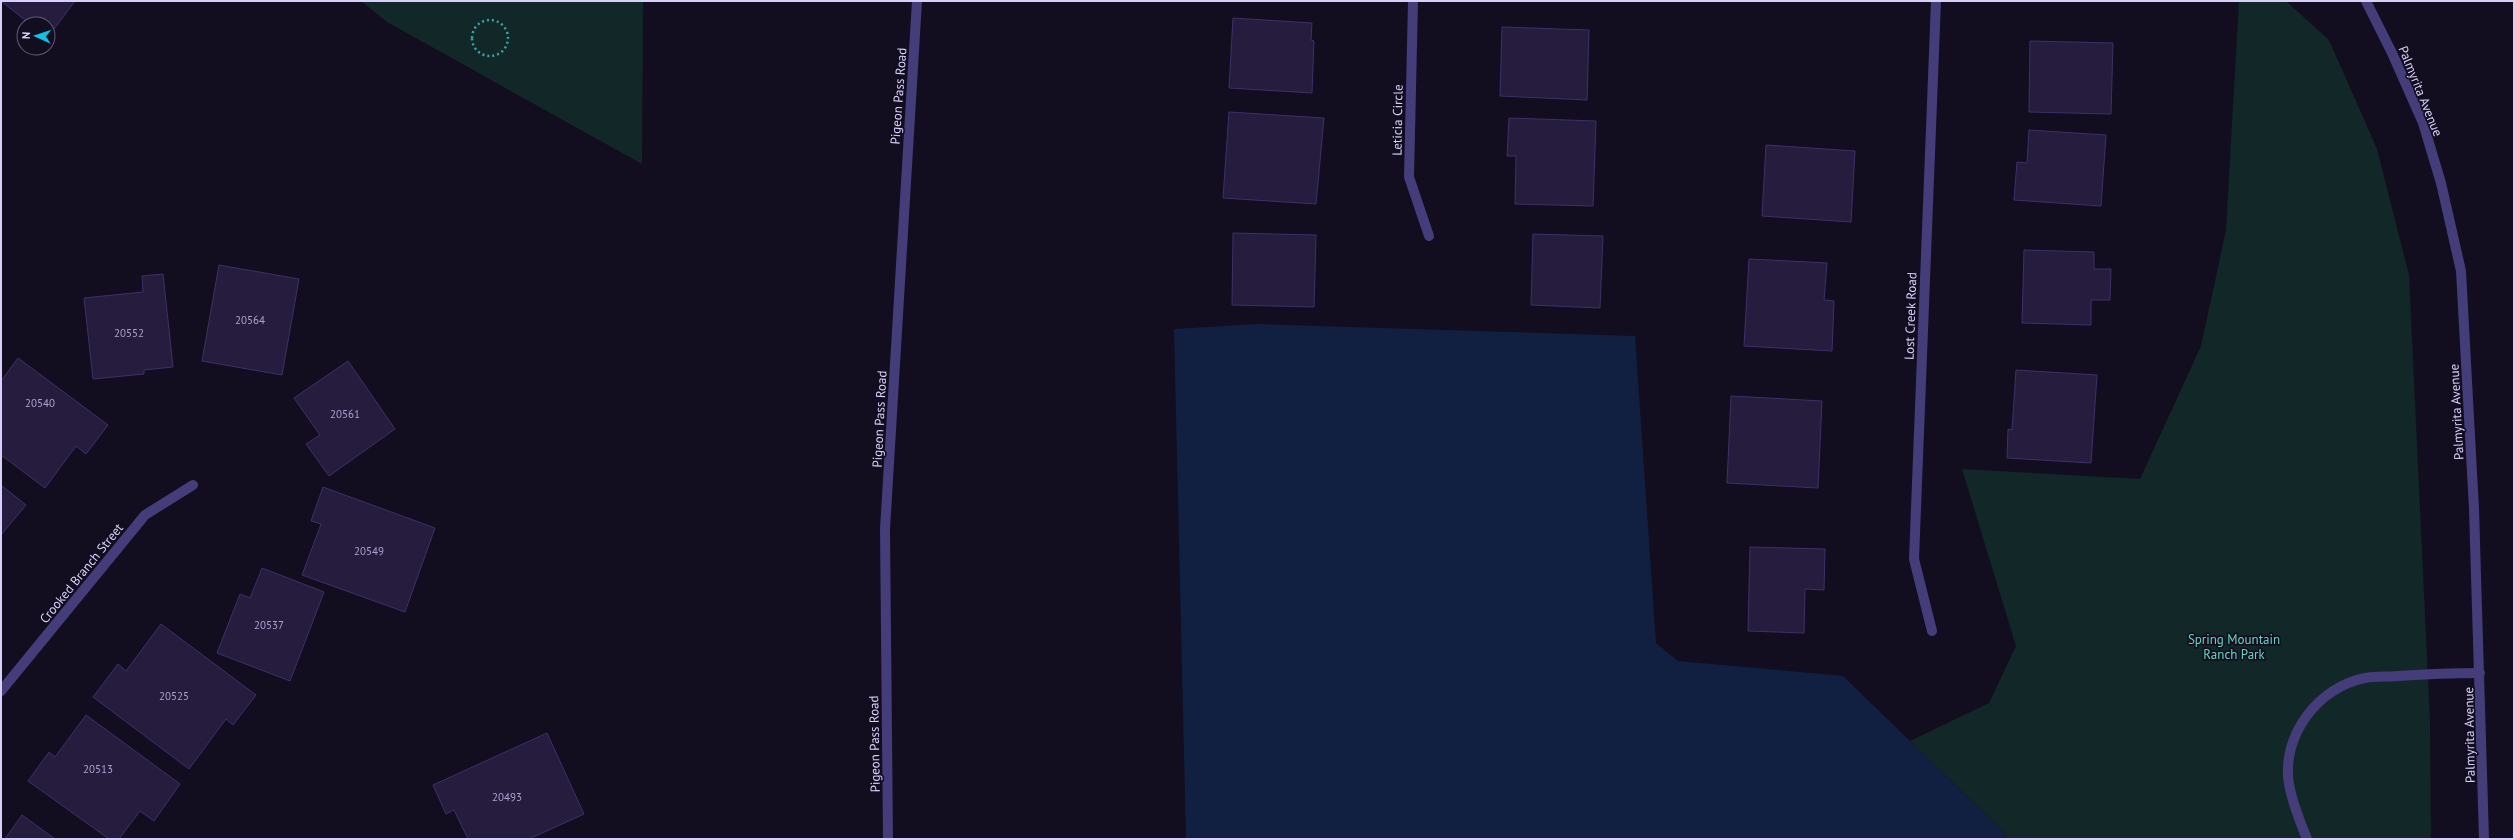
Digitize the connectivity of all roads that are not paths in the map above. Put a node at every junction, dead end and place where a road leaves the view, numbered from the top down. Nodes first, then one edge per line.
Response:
1 (917, 1) edge
2 (1413, 1) edge
3 (1936, 1) edge
4 (2366, 1) edge
5 (1429, 236) dead end
6 (193, 485) dead end
7 (1932, 631) dead end
8 (2480, 673) junction
9 (2, 689) edge
10 (888, 839) edge
11 (2307, 839) edge
12 (2484, 839) edge

1 - 10 street, Pigeon Pass Road
2 - 5 street, Leticia Circle
3 - 7 street, Lost Creek Road
4 - 8 street, Palmyrita Avenue
6 - 9 street, Crooked Branch Street
8 - 11 street
8 - 12 street, Palmyrita Avenue

